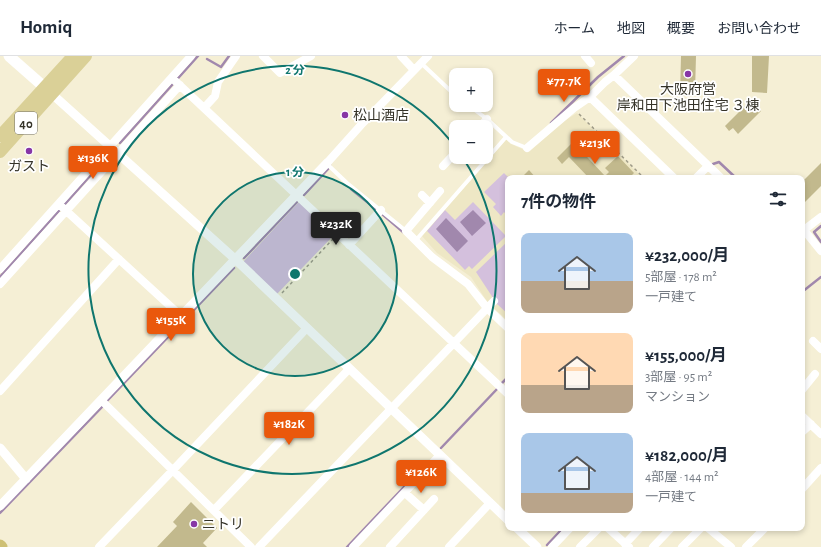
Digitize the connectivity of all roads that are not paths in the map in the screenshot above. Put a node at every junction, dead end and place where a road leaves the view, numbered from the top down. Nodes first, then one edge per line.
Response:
1 (10, 56) edge
2 (72, 56) edge
3 (86, 56) edge
4 (191, 56) edge
5 (236, 56) edge
6 (263, 56) edge
7 (311, 56) edge
8 (401, 56) edge
9 (428, 56) edge
10 (585, 56) edge
11 (630, 57) edge
12 (421, 63) junction
13 (592, 63) dead end
14 (414, 70) junction
15 (614, 75) junction
16 (176, 82) junction
17 (449, 89) edge
18 (49, 90) junction
19 (590, 97) junction
20 (204, 108) junction
21 (478, 112) edge
22 (487, 119) joint
23 (0, 136) edge
24 (506, 137) junction
25 (110, 147) junction
26 (527, 148) joint
27 (0, 152) edge
28 (117, 154) junction
29 (449, 160) edge
30 (327, 163) junction
31 (443, 166) dead end
32 (708, 166) junction
33 (671, 175) edge
34 (699, 175) edge
35 (718, 175) edge
36 (440, 191) dead end
37 (296, 195) junction
38 (422, 195) dead end
39 (430, 202) junction
40 (63, 207) junction
41 (381, 210) junction
42 (821, 216) edge
43 (805, 228) edge
44 (406, 231) junction
45 (805, 232) edge
46 (416, 240) junction
47 (349, 245) junction
48 (821, 251) edge
49 (119, 259) junction
50 (235, 259) junction
51 (0, 269) edge
52 (0, 284) edge
53 (494, 301) dead end
54 (487, 308) junction
55 (181, 316) junction
56 (505, 325) edge
57 (307, 328) junction
58 (813, 341) dead end
59 (454, 343) junction
60 (821, 349) edge
61 (350, 369) junction
62 (815, 374) dead end
63 (805, 379) edge
64 (0, 391) edge
65 (505, 391) edge
66 (101, 400) junction
67 (391, 408) junction
68 (805, 419) edge
69 (811, 424) junction
70 (805, 429) edge
71 (821, 434) edge
72 (0, 448) edge
73 (440, 455) junction
74 (821, 468) edge
75 (173, 470) junction
76 (26, 479) junction
77 (805, 486) edge
78 (405, 493) junction
79 (434, 499) dead end
80 (490, 503) junction
81 (0, 506) edge
82 (214, 510) junction
83 (424, 510) junction
84 (505, 517) edge
85 (520, 531) edge
86 (567, 531) edge
87 (596, 531) edge
88 (611, 531) edge
89 (637, 531) edge
90 (668, 531) edge
91 (698, 531) edge
92 (712, 531) edge
93 (762, 531) edge
94 (623, 545) edge
95 (98, 547) edge
96 (251, 547) edge
97 (259, 547) edge
98 (353, 547) edge
99 (390, 547) edge
100 (449, 547) edge
101 (537, 547) edge
102 (552, 547) edge
103 (580, 547) edge
104 (653, 547) edge
105 (682, 547) edge
106 (731, 547) edge
107 (746, 547) edge

1 - 18 main road
2 - 18 main road, 40
3 - 18 main road, 40
4 - 16 street
5 - 20 street
6 - 7 street
8 - 14 street
9 - 12 street
10 - 13 street
11 - 15 street
12 - 14 street
12 - 17 lane
14 - 30 street
15 - 19 street
15 - 32 street
16 - 20 street
16 - 25 street
16 - 28 street
18 - 23 main road, 40
18 - 25 street
18 - 27 main road, 40
19 - 26 street
19 - 33 street
20 - 37 street
21 - 22 lane
22 - 24 lane
24 - 26 lane
24 - 46 lane
25 - 28 street
25 - 40 street
28 - 40 street
28 - 50 street
29 - 31 street
30 - 37 street
30 - 41 lane
32 - 34 street
32 - 35 street
36 - 39 street
37 - 47 street
37 - 50 street
38 - 39 street
39 - 44 street
40 - 49 street
40 - 51 street
40 - 52 street
41 - 44 lane
41 - 47 street
42 - 43 street
44 - 46 street
45 - 48 street
46 - 54 street
47 - 59 street
49 - 55 street
49 - 64 street
50 - 55 street
50 - 57 street
53 - 54 street
54 - 56 street
54 - 59 street
55 - 66 street
57 - 61 street
57 - 75 street
58 - 60 street
59 - 65 street
59 - 67 street
61 - 67 street
61 - 82 street
62 - 63 street
66 - 75 street
66 - 76 street
67 - 73 street
67 - 97 street
68 - 69 street
69 - 70 street
69 - 71 street
72 - 76 street
73 - 78 street
73 - 80 street
74 - 77 street
75 - 82 street
75 - 95 street
76 - 81 street
78 - 83 street
78 - 98 street
79 - 83 street
80 - 84 street
80 - 100 street
82 - 96 street
83 - 99 street
85 - 101 street
86 - 102 street
87 - 103 street
88 - 94 street
89 - 94 street
90 - 104 street
91 - 105 street
92 - 106 street
93 - 107 street

